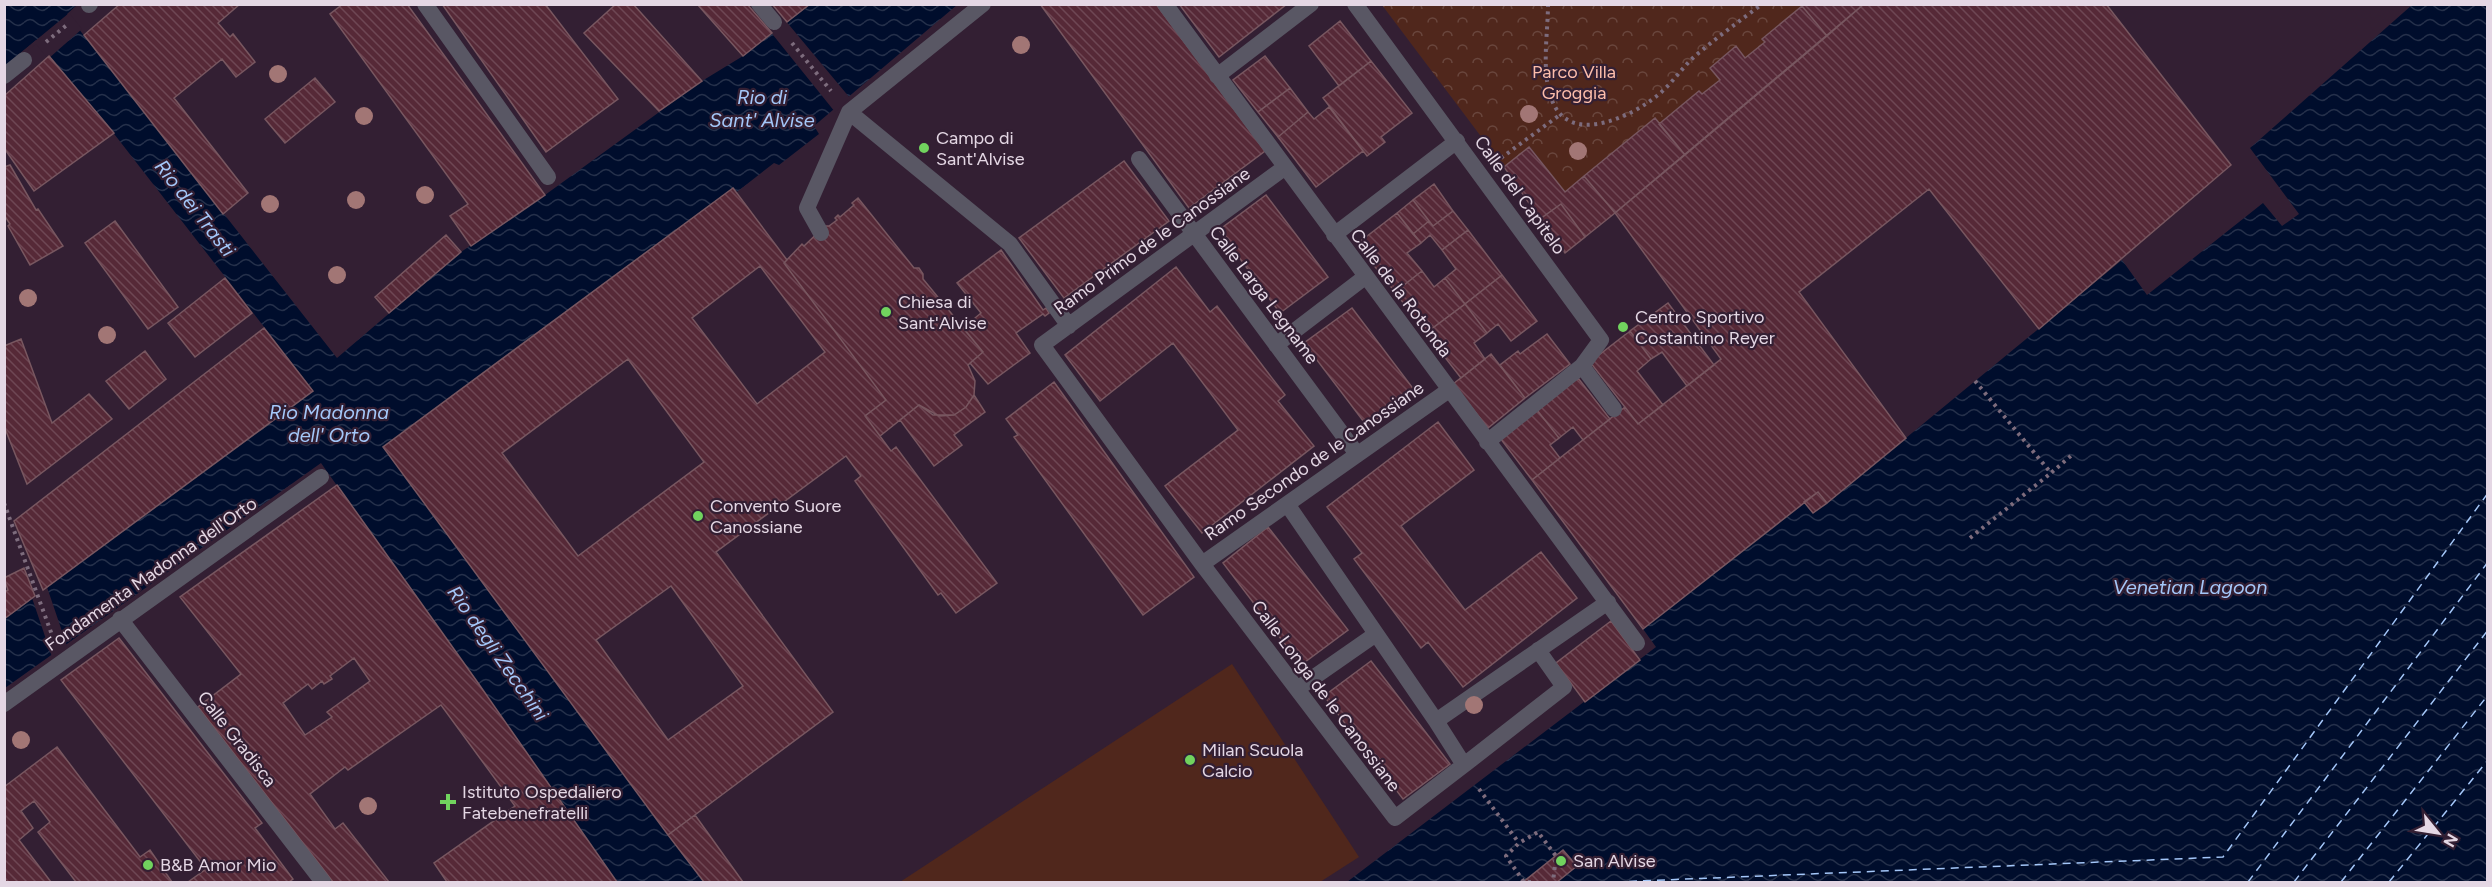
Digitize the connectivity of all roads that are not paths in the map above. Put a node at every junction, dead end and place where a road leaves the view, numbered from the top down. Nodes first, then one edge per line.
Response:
1 (425, 4) edge
2 (759, 4) edge
3 (983, 4) edge
4 (1164, 4) edge
5 (1311, 4) edge
6 (1355, 4) edge
7 (774, 22) dead end
8 (24, 60) dead end
9 (4, 76) edge
10 (1217, 76) junction
11 (849, 112) junction
12 (1457, 141) junction
13 (1139, 159) dead end
14 (1284, 168) junction
15 (548, 177) dead end
16 (821, 233) dead end
17 (1195, 235) junction
18 (1334, 236) junction
19 (1365, 277) junction
20 (1069, 326) junction
21 (1042, 345) joint
22 (1276, 345) junction
23 (1582, 366) junction
24 (1449, 390) junction
25 (1614, 409) dead end
26 (1487, 442) junction
27 (1357, 454) junction
28 (321, 477) dead end
29 (1287, 504) junction
30 (1202, 564) junction
31 (1608, 603) junction
32 (120, 619) junction
33 (1376, 634) junction
34 (1636, 643) dead end
35 (1538, 650) junction
36 (1297, 689) junction
37 (4, 704) edge
38 (1436, 721) junction
39 (1464, 765) junction
40 (323, 882) edge

1 - 15 street
2 - 7 street
3 - 11 street
4 - 10 street, Calle de la Rotonda
5 - 10 street
6 - 12 street, Calle del Capitelo
8 - 9 street
10 - 14 street, Calle de la Rotonda
11 - 16 street
11 - 20 street
12 - 18 street
12 - 23 street, Calle del Capitelo
13 - 17 street, Calle Larga Legname
14 - 17 street, Ramo Primo de le Canossiane
14 - 18 street, Calle de la Rotonda
17 - 20 street, Ramo Primo de le Canossiane
17 - 22 street, Calle Larga Legname
18 - 19 street, Calle de la Rotonda
19 - 22 street
19 - 24 street, Calle de la Rotonda
20 - 21 street, Ramo Primo de le Canossiane
21 - 30 street, Calle Longa de le Canossiane
22 - 27 street, Calle Larga Legname
23 - 25 street
23 - 26 street
24 - 26 street, Calle de la Rotonda
24 - 27 street, Ramo Secondo de le Canossiane
26 - 31 street, Calle de la Rotonda
27 - 29 street, Ramo Secondo de le Canossiane
28 - 32 street, Fondamenta Madonna dell'Orto
29 - 30 street, Ramo Secondo de le Canossiane
29 - 33 street
30 - 36 street, Calle Longa de le Canossiane
31 - 34 street
31 - 35 street
32 - 37 street, Fondamenta Madonna dell'Orto
32 - 40 street, Calle Gradisca
33 - 36 street
33 - 38 street
35 - 38 street
35 - 39 street
36 - 39 street, Calle Longa de le Canossiane
38 - 39 street

